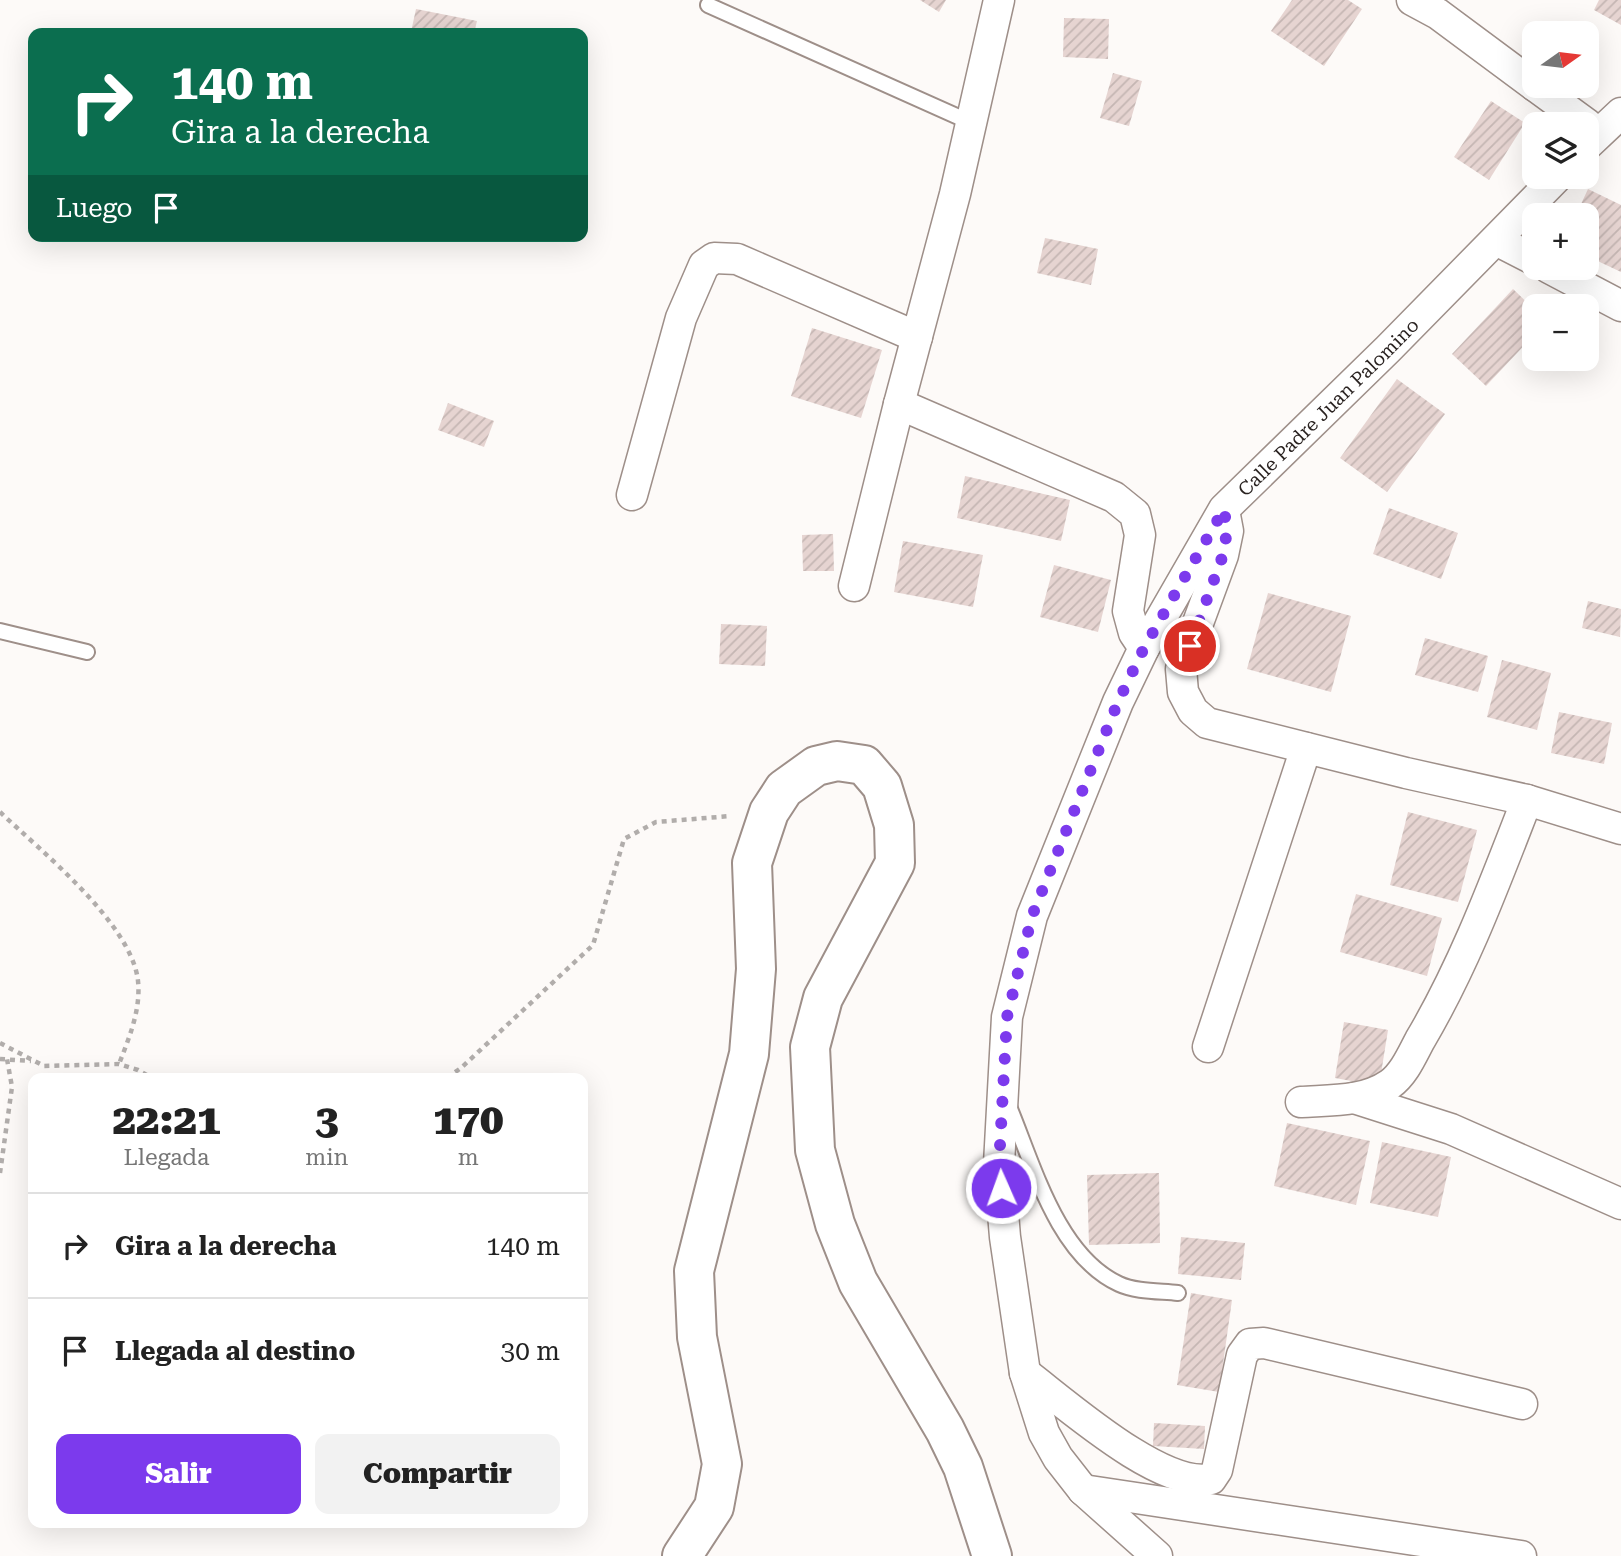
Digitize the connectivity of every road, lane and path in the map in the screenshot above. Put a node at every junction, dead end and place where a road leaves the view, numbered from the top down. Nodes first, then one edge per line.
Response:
1 (999, 0) edge
2 (1412, 0) edge
3 (708, 5) dead end
4 (1522, 76) edge
5 (1549, 98) edge
6 (1566, 112) edge
7 (1621, 113) edge
8 (972, 123) junction
9 (1599, 126) edge
10 (1545, 189) edge
11 (1496, 240) junction
12 (1522, 253) edge
13 (1572, 280) edge
14 (1621, 306) edge
15 (917, 337) junction
16 (899, 404) junction
17 (632, 495) dead end
18 (1224, 509) junction
19 (854, 586) dead end
20 (0, 631) edge
21 (1144, 648) junction
22 (87, 652) dead end
23 (1306, 748) junction
24 (1527, 800) junction
25 (0, 812) edge
26 (769, 812) junction
27 (1621, 829) edge
28 (0, 1043) edge
29 (1208, 1047) dead end
30 (3, 1059) edge
31 (35, 1062) junction
32 (119, 1065) junction
33 (143, 1073) edge
34 (454, 1073) edge
35 (1002, 1092) junction
36 (1354, 1098) junction
37 (1301, 1102) dead end
38 (0, 1173) edge
39 (1621, 1204) edge
40 (1178, 1293) dead end
41 (1025, 1373) junction
42 (1522, 1404) dead end
43 (1083, 1490) junction
44 (682, 1556) edge
45 (992, 1556) edge
46 (1157, 1556) edge
47 (1521, 1556) edge

1 - 8 street
2 - 4 street
3 - 8 lane
5 - 6 street
7 - 9 street
8 - 15 street
10 - 11 street, Calle Padre Juan Palomino
11 - 12 street
11 - 18 street, Calle Padre Juan Palomino
13 - 14 street
15 - 16 street
15 - 17 street
16 - 19 street
16 - 21 street
18 - 21 street, Calle Padre Juan Palomino
18 - 23 street
20 - 22 lane
21 - 35 street, Calle Padre Juan Palomino
23 - 24 street
23 - 29 street
24 - 27 street
24 - 36 street
25 - 32 path
26 - 34 path
26 - 44 street
26 - 45 street
28 - 31 path
30 - 31 path
30 - 38 path
31 - 32 path
32 - 33 path
35 - 40 lane
35 - 41 street, Calle Padre Juan Palomino
36 - 37 street
36 - 39 street
41 - 42 street
41 - 43 street, Calle Padre Juan Palomino
43 - 46 street, Calle Padre Juan Palomino
43 - 47 street

